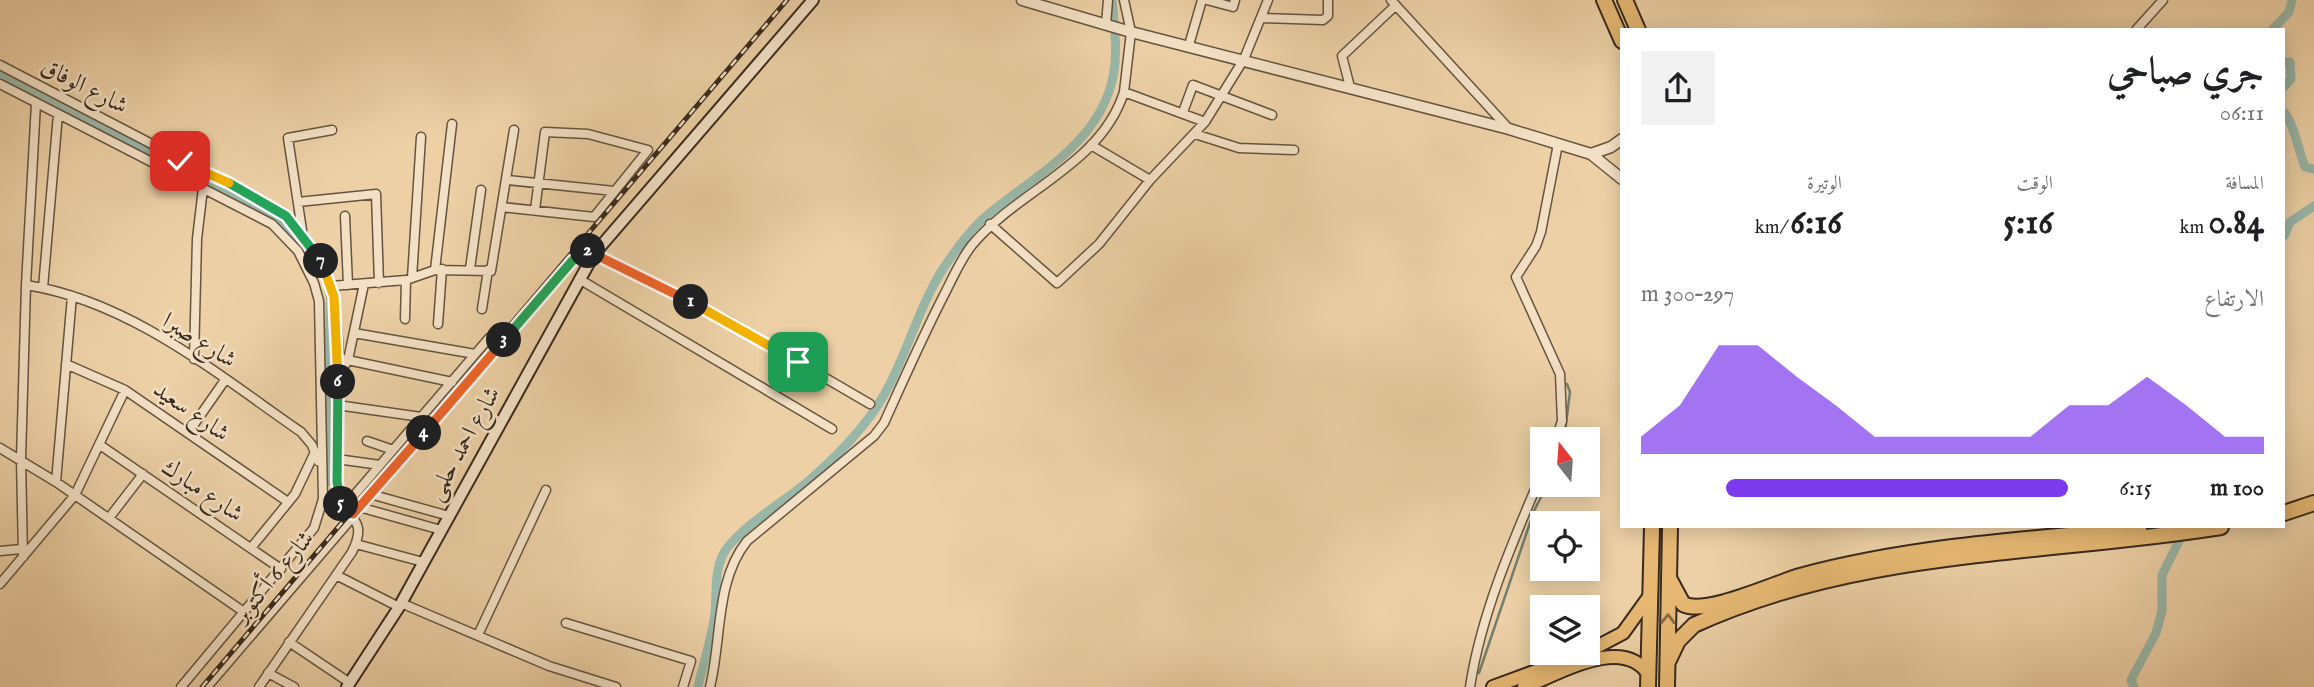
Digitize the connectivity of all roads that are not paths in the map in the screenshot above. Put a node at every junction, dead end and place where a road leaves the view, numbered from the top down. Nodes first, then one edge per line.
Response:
1 (813, 0) edge
2 (1022, 0) edge
3 (1108, 0) edge
4 (1125, 0) edge
5 (1205, 0) edge
6 (1235, 0) edge
7 (1268, 0) edge
8 (1328, 0) edge
9 (1604, 0) edge
10 (1625, 0) edge
11 (2163, 0) edge
12 (1393, 3) edge
13 (1261, 18) junction
14 (1109, 26) junction
15 (1637, 28) edge
16 (2138, 28) edge
17 (1129, 32) junction
18 (1620, 36) edge
19 (1189, 45) junction
20 (1244, 59) junction
21 (0, 65) edge
22 (0, 84) edge
23 (1350, 87) junction
24 (1124, 92) junction
25 (1223, 97) junction
26 (36, 103) junction
27 (1183, 112) junction
28 (58, 114) junction
29 (1272, 115) dead end
30 (1205, 122) junction
31 (452, 124) dead end
32 (1509, 129) junction
33 (332, 130) dead end
34 (514, 131) dead end
35 (1195, 134) junction
36 (421, 137) dead end
37 (1620, 140) edge
38 (1558, 144) junction
39 (1091, 145) junction
40 (1294, 150) dead end
41 (1591, 154) junction
42 (1620, 177) edge
43 (507, 180) junction
44 (1150, 180) junction
45 (539, 183) junction
46 (203, 188) junction
47 (481, 190) dead end
48 (614, 191) junction
49 (298, 202) junction
50 (502, 207) junction
51 (535, 211) junction
52 (345, 216) dead end
53 (990, 224) junction
54 (302, 233) junction
55 (596, 252) junction
56 (470, 269) junction
57 (438, 270) junction
58 (488, 270) junction
59 (409, 279) junction
60 (579, 279) junction
61 (379, 283) junction
62 (364, 284) junction
63 (26, 285) junction
64 (348, 285) junction
65 (331, 286) junction
66 (43, 288) junction
67 (72, 296) junction
68 (482, 309) dead end
69 (405, 319) dead end
70 (438, 324) dead end
71 (354, 333) junction
72 (489, 338) dead end
73 (475, 354) junction
74 (338, 358) junction
75 (194, 359) junction
76 (348, 360) junction
77 (66, 364) junction
78 (338, 376) junction
79 (225, 380) junction
80 (452, 382) junction
81 (125, 390) junction
82 (870, 404) dead end
83 (337, 405) junction
84 (421, 417) junction
85 (1560, 427) edge
86 (832, 429) dead end
87 (188, 433) junction
88 (367, 441) dead end
89 (100, 445) junction
90 (0, 449) edge
91 (393, 450) junction
92 (315, 451) junction
93 (337, 458) junction
94 (21, 459) junction
95 (380, 465) junction
96 (321, 471) junction
97 (142, 474) junction
98 (56, 482) junction
99 (337, 482) junction
100 (322, 483) junction
101 (547, 490) dead end
102 (370, 494) junction
103 (75, 495) junction
104 (1532, 497) edge
105 (288, 502) junction
106 (2314, 503) edge
107 (345, 506) junction
108 (356, 510) junction
109 (2285, 513) edge
110 (449, 516) junction
111 (109, 518) junction
112 (1652, 528) edge
113 (1670, 528) edge
114 (2160, 528) edge
115 (2212, 528) edge
116 (441, 530) junction
117 (356, 544) junction
118 (251, 548) junction
119 (0, 551) edge
120 (22, 553) junction
121 (424, 562) junction
122 (281, 569) junction
123 (336, 575) junction
124 (1669, 578) junction
125 (0, 584) edge
126 (1651, 593) junction
127 (400, 605) junction
128 (244, 612) junction
129 (566, 623) dead end
130 (478, 635) junction
131 (289, 642) junction
132 (1600, 645) edge
133 (1668, 662) junction
134 (1551, 665) edge
135 (268, 673) junction
136 (1648, 681) edge
137 (349, 685) edge
138 (181, 687) edge
139 (207, 687) edge
140 (259, 687) edge
141 (294, 687) edge
142 (616, 687) edge
143 (683, 687) edge
144 (710, 687) edge
145 (1470, 687) edge
146 (1493, 687) edge
147 (1524, 687) edge
148 (1667, 687) edge

1 - 55 main road, شارع احمد حلمى
2 - 14 street
3 - 14 street
4 - 17 street
5 - 6 street
5 - 19 street
7 - 13 street
8 - 13 street
9 - 18 highway
10 - 15 highway
11 - 16 street
12 - 23 street
12 - 32 street
13 - 20 street
14 - 17 street
17 - 19 street
17 - 24 street
19 - 20 street
20 - 23 street
20 - 25 street
21 - 54 street, شارع الوفاق
22 - 26 street, شارع الوفاق
23 - 32 street
24 - 27 street
24 - 39 street
25 - 27 street
25 - 29 street
25 - 30 street
26 - 28 street, شارع الوفاق
26 - 63 street
27 - 30 street
28 - 46 street, شارع الوفاق
28 - 66 street
30 - 35 street
31 - 57 street
32 - 38 street
33 - 49 street
34 - 43 street
35 - 40 street
35 - 44 street
36 - 59 street
37 - 41 street
38 - 41 street
38 - 85 street
39 - 44 street
39 - 53 street
41 - 42 street
43 - 45 street
43 - 50 street
44 - 53 street
45 - 48 street
45 - 48 street
45 - 51 street
46 - 75 street
46 - 96 street, شارع الوفاق
47 - 56 street
48 - 51 street
49 - 54 street
49 - 61 street
50 - 51 street
50 - 58 street
52 - 64 street
53 - 144 street
54 - 65 street, شارع الوفاق
55 - 60 main road, شارع احمد حلمى
55 - 82 street
55 - 102 street, شارع 6 أكتوبر
56 - 57 street
56 - 58 street
57 - 59 street
57 - 70 street
58 - 68 street
59 - 61 street
59 - 69 street
60 - 86 street
60 - 110 main road, شارع احمد حلمى
61 - 62 street
62 - 64 street
62 - 71 street
63 - 66 street, شارع صبرا
63 - 94 street
64 - 65 street
65 - 74 street, شارع الوفاق
66 - 67 street, شارع صبرا
67 - 75 street, شارع صبرا
67 - 77 street
71 - 73 street
71 - 76 street
72 - 73 street
73 - 80 street
74 - 76 street
74 - 78 street, شارع الوفاق
75 - 79 street, شارع صبرا
76 - 78 street
76 - 80 street
77 - 81 street, شارع سعيد
77 - 98 street
78 - 83 street, شارع الوفاق
79 - 87 street
79 - 92 street, شارع صبرا
80 - 84 street
81 - 87 street, شارع سعيد
81 - 89 street
83 - 84 street
83 - 93 street, شارع الوفاق
84 - 91 street
87 - 105 street, شارع سعيد
88 - 91 street
89 - 97 street, شارع مبارك
89 - 103 street
90 - 94 street
91 - 95 street
92 - 96 street, شارع صبرا
92 - 105 street
93 - 95 street
93 - 99 street, شارع الوفاق
94 - 98 street
94 - 120 street
95 - 107 street
96 - 100 street, شارع الوفاق
97 - 111 street
97 - 118 street, شارع مبارك
98 - 103 street
99 - 100 street
99 - 107 street, شارع الوفاق
100 - 122 street, شارع الوفاق
101 - 130 street
102 - 108 street, شارع 6 أكتوبر
102 - 110 street
103 - 111 street
103 - 120 street
104 - 145 street
105 - 118 street
106 - 109 highway
107 - 108 street
108 - 116 street
108 - 117 street
108 - 139 street, شارع 6 أكتوبر
110 - 116 main road, شارع احمد حلمى
111 - 128 street
112 - 126 highway
113 - 124 highway
114 - 124 highway
115 - 133 highway
116 - 121 main road, شارع احمد حلمى
117 - 121 street
117 - 123 street
118 - 122 street, شارع مبارك
119 - 120 street
120 - 125 street
121 - 127 main road, شارع احمد حلمى
122 - 128 street, شارع الوفاق
123 - 127 street
123 - 131 street
133 -> 124 highway
126 - 132 main road
126 - 136 highway
127 - 130 street
127 - 137 main road, شارع احمد حلمى
128 - 138 street, شارع الوفاق
129 - 143 street
130 - 142 street
131 - 135 street
131 - 137 street
133 - 148 highway
134 - 146 main road
135 - 140 street
135 - 141 street
136 - 147 main road

